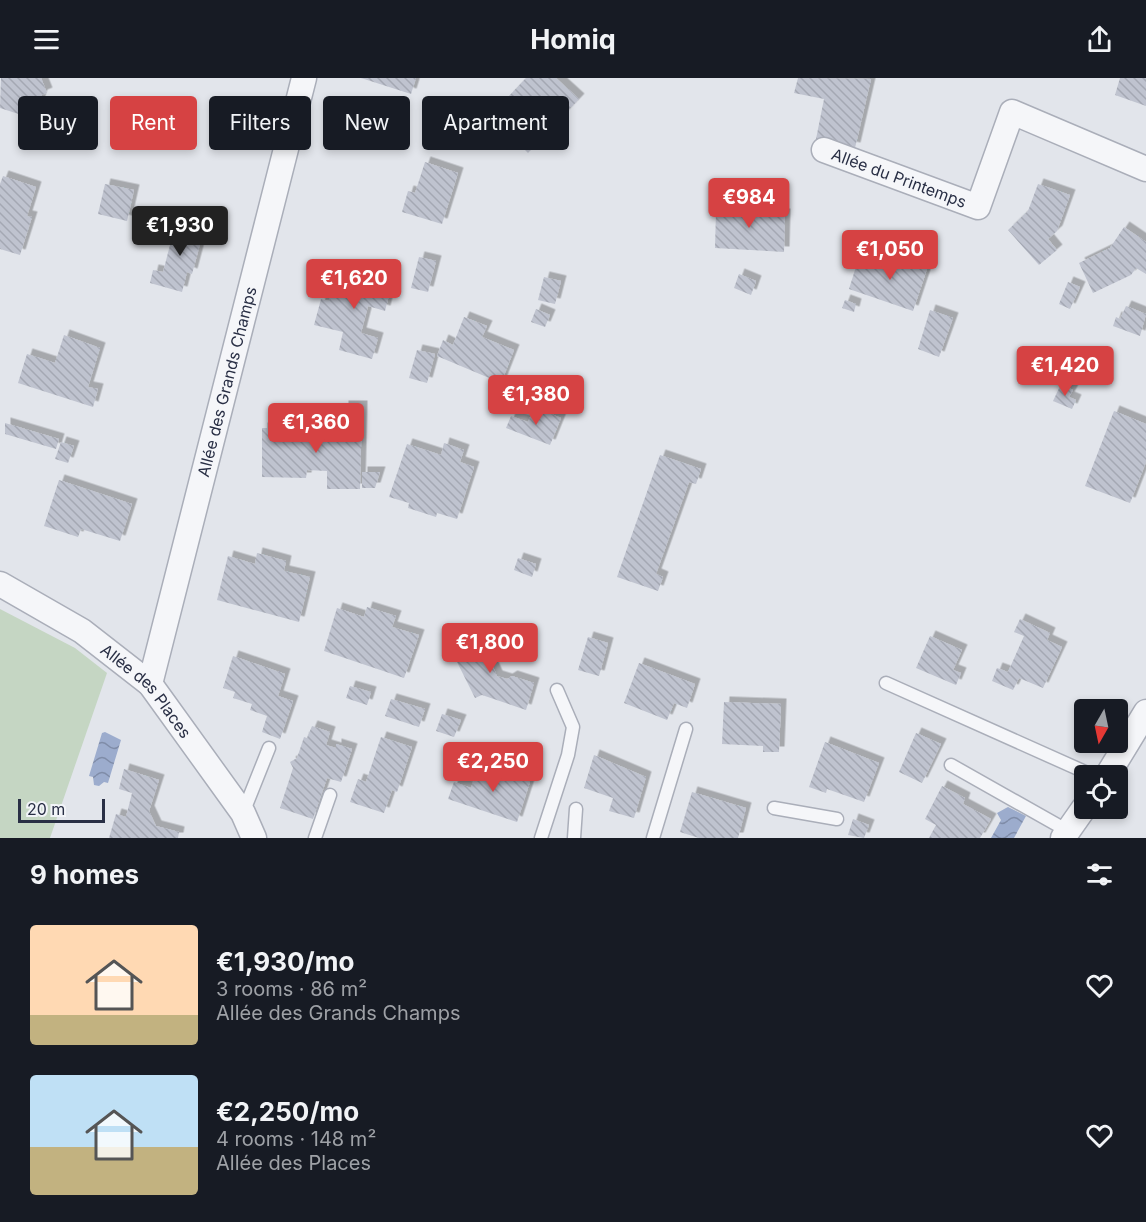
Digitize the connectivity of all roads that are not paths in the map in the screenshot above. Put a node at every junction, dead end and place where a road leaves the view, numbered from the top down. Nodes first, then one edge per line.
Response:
1 (304, 78) edge
2 (824, 150) dead end
3 (1146, 169) edge
4 (0, 584) edge
5 (886, 683) dead end
6 (150, 684) junction
7 (557, 690) dead end
8 (1146, 712) edge
9 (686, 729) dead end
10 (269, 748) dead end
11 (951, 765) dead end
12 (1114, 765) edge
13 (1074, 767) edge
14 (330, 795) dead end
15 (774, 808) dead end
16 (576, 809) dead end
17 (243, 813) junction
18 (837, 819) dead end
19 (1076, 819) edge
20 (1065, 835) edge
21 (254, 838) edge
22 (315, 838) edge
23 (541, 838) edge
24 (574, 838) edge
25 (653, 838) edge

1 - 6 street, Allée des Grands Champs
2 - 3 street, Allée du Printemps
4 - 6 street, Allée des Places
5 - 13 lane
6 - 17 street, Allée des Places
7 - 23 lane
8 - 12 street
9 - 25 lane
10 - 17 lane
11 - 20 lane
14 - 22 lane
15 - 18 lane
16 - 24 lane
17 - 21 street, Allée des Places
19 - 20 street

